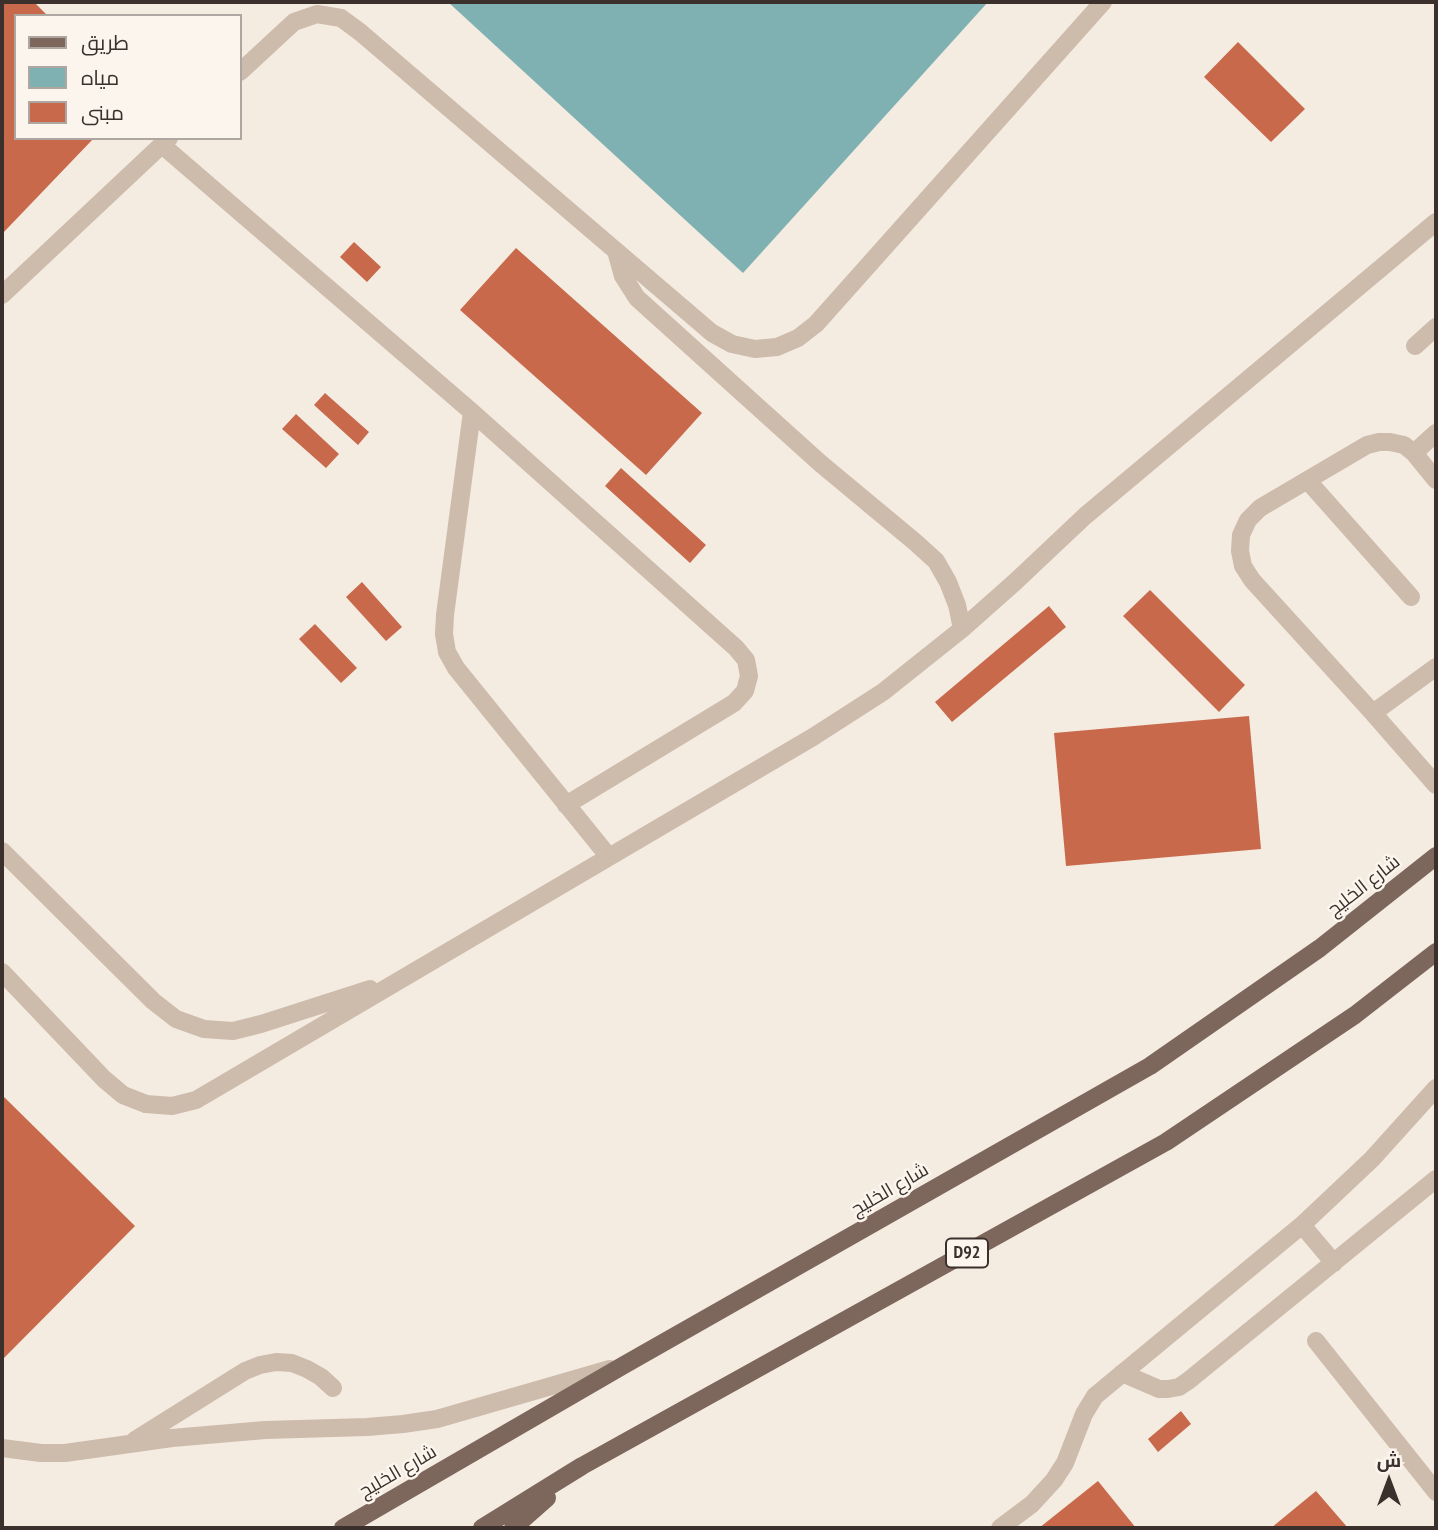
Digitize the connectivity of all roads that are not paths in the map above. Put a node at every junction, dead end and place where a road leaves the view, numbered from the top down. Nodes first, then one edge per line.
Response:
1 (1103, 2) edge
2 (242, 70) edge
3 (166, 141) edge
4 (1436, 222) edge
5 (616, 251) junction
6 (2, 295) edge
7 (1436, 327) edge
8 (1415, 346) dead end
9 (472, 412) junction
10 (1436, 433) edge
11 (1414, 453) junction
12 (1436, 480) edge
13 (1308, 481) junction
14 (1411, 597) dead end
15 (962, 629) junction
16 (1436, 667) edge
17 (1373, 713) junction
18 (1436, 785) edge
19 (566, 805) junction
20 (2, 851) edge
21 (1436, 856) edge
22 (609, 857) junction
23 (1436, 952) edge
24 (2, 972) edge
25 (399, 980) junction
26 (1436, 1088) edge
27 (1436, 1180) edge
28 (1302, 1225) junction
29 (1334, 1263) junction
30 (1316, 1341) dead end
31 (624, 1365) junction
32 (1122, 1373) junction
33 (333, 1388) dead end
34 (129, 1443) junction
35 (2, 1448) edge
36 (582, 1466) junction
37 (1436, 1492) edge
38 (343, 1528) edge
39 (482, 1528) edge
40 (513, 1528) edge
41 (1000, 1528) edge

1 - 5 street
2 - 5 street
3 - 6 street
3 - 9 street
4 - 15 street
5 - 15 street
7 - 8 street
9 - 19 street
9 - 19 street
10 - 11 street
11 - 12 street
11 - 13 street
13 - 14 street
13 - 17 street
15 - 22 street
16 - 17 street
17 - 18 street
19 - 22 street
20 - 25 street
21 - 31 main road, شارع الخليج
22 - 25 street
23 - 36 main road, D92
24 - 25 street
26 - 28 street
27 - 29 street
28 - 29 street
28 - 32 street
29 - 32 street
30 - 37 street
31 - 34 street
31 - 38 main road, شارع الخليج
32 - 41 street
33 - 34 street
34 - 35 street
36 - 39 main road, D92
36 - 40 main road

